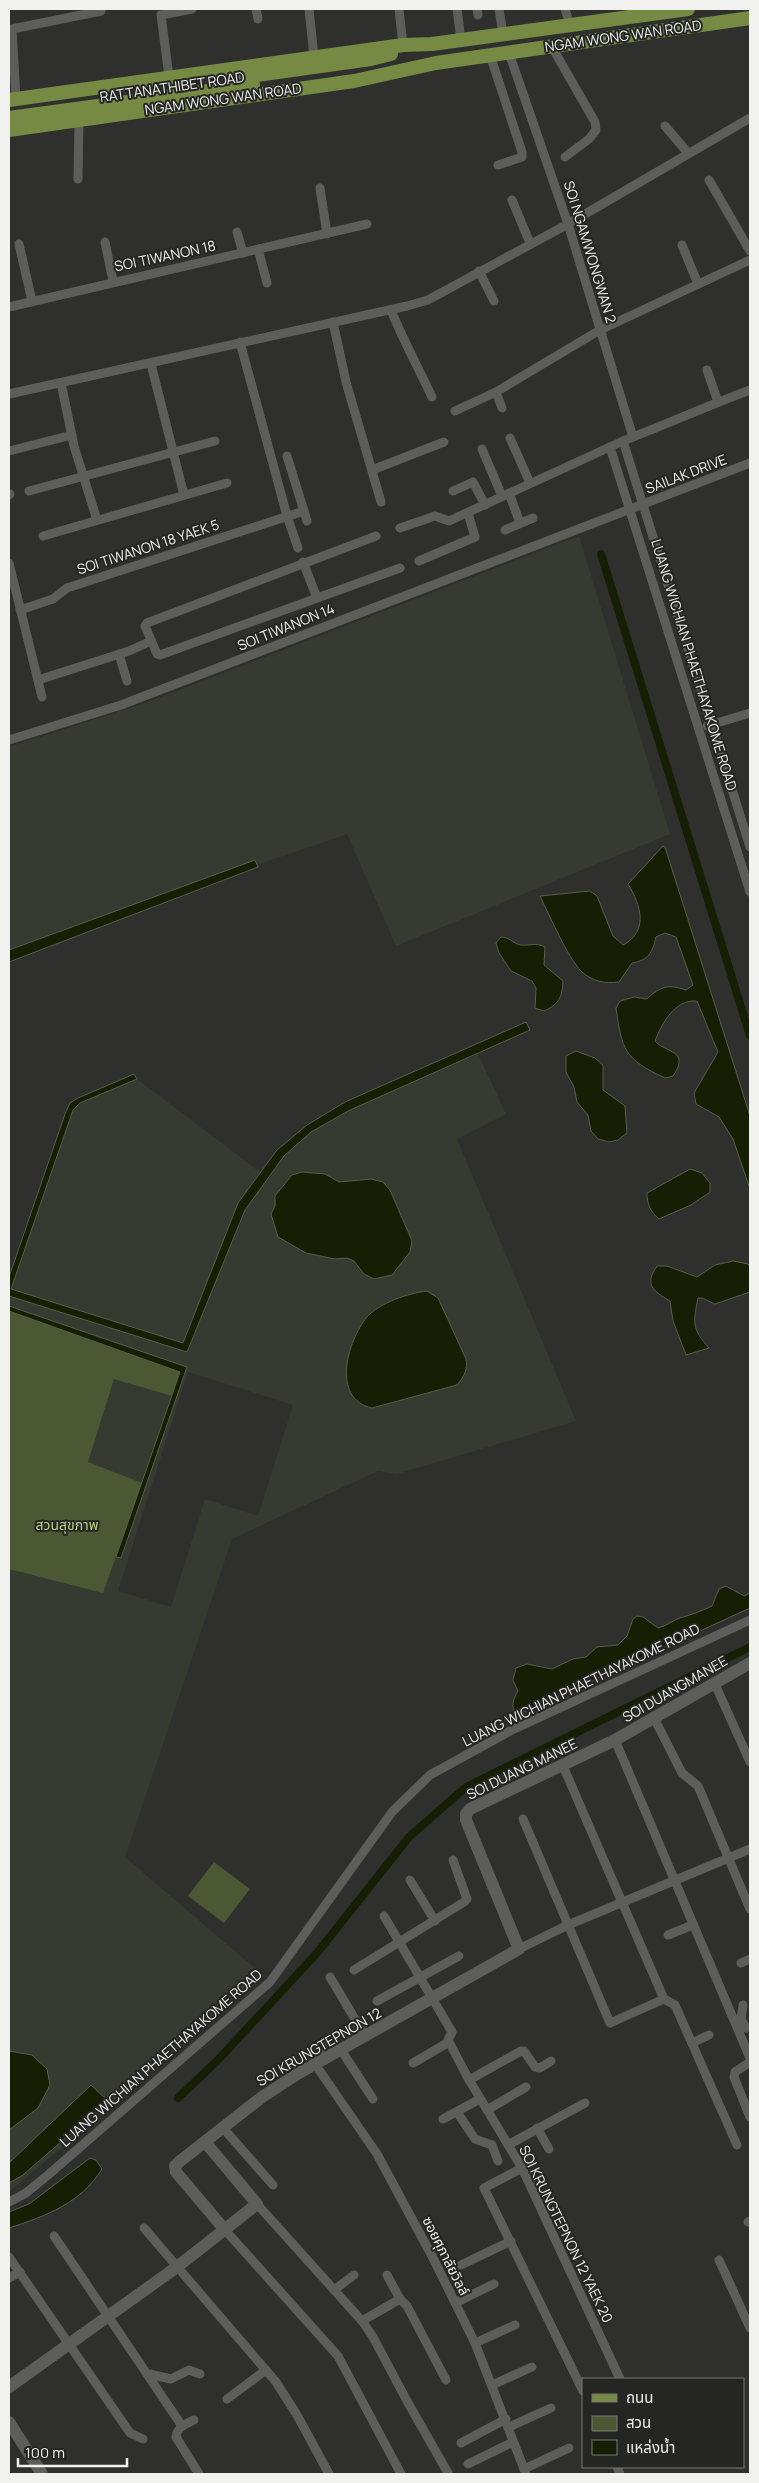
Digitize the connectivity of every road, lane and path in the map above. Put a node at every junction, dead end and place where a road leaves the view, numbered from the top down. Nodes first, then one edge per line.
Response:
1 (192, 9) edge
2 (256, 9) edge
3 (309, 9) edge
4 (399, 9) edge
5 (457, 9) edge
6 (499, 9) edge
7 (565, 9) edge
8 (687, 9) edge
9 (101, 11) dead end
10 (750, 18) edge
11 (258, 19) dead end
12 (570, 25) junction
13 (503, 34) junction
14 (461, 40) junction
15 (432, 44) junction
16 (403, 45) junction
17 (552, 47) junction
18 (509, 53) junction
19 (490, 55) junction
20 (314, 57) junction
21 (436, 63) junction
22 (337, 69) junction
23 (169, 77) junction
24 (11, 102) edge
25 (9, 118) edge
26 (750, 118) edge
27 (79, 120) junction
28 (665, 126) dead end
29 (30, 127) junction
30 (9, 130) edge
31 (688, 153) junction
32 (565, 157) dead end
33 (498, 165) dead end
34 (78, 179) dead end
35 (709, 180) dead end
36 (320, 188) dead end
37 (512, 200) dead end
38 (367, 224) dead end
39 (568, 224) junction
40 (237, 232) dead end
41 (327, 234) junction
42 (105, 242) dead end
43 (530, 243) junction
44 (19, 244) dead end
45 (682, 245) dead end
46 (258, 249) junction
47 (750, 251) edge
48 (243, 253) junction
49 (750, 260) edge
50 (479, 271) junction
51 (113, 281) junction
52 (267, 283) dead end
53 (698, 284) junction
54 (32, 301) junction
55 (494, 301) dead end
56 (9, 307) edge
57 (391, 310) junction
58 (333, 322) junction
59 (600, 330) junction
60 (240, 342) junction
61 (151, 364) junction
62 (707, 370) dead end
63 (60, 383) junction
64 (750, 390) edge
65 (496, 392) junction
66 (9, 394) edge
67 (432, 397) dead end
68 (718, 402) junction
69 (502, 408) dead end
70 (455, 411) dead end
71 (72, 435) junction
72 (633, 437) junction
73 (510, 438) dead end
74 (215, 441) dead end
75 (623, 441) junction
76 (444, 442) dead end
77 (610, 447) junction
78 (482, 449) dead end
79 (9, 451) edge
80 (173, 452) junction
81 (287, 456) dead end
82 (750, 463) edge
83 (372, 470) junction
84 (84, 477) junction
85 (227, 483) dead end
86 (530, 483) junction
87 (29, 491) dead end
88 (452, 491) dead end
89 (184, 495) junction
90 (506, 495) junction
91 (380, 502) dead end
92 (485, 505) junction
93 (642, 506) junction
94 (631, 510) junction
95 (468, 513) junction
96 (287, 516) junction
97 (533, 518) dead end
98 (96, 520) junction
99 (520, 524) junction
100 (400, 528) dead end
101 (505, 530) dead end
102 (570, 532) joint
103 (43, 536) dead end
104 (376, 536) dead end
105 (298, 548) dead end
106 (419, 561) dead end
107 (303, 562) junction
108 (9, 563) edge
109 (400, 568) dead end
110 (317, 598) junction
111 (20, 610) junction
112 (151, 641) junction
113 (119, 654) junction
114 (38, 680) junction
115 (127, 681) dead end
116 (42, 697) dead end
117 (750, 713) edge
118 (712, 725) junction
119 (699, 728) junction
120 (9, 740) edge
121 (750, 847) edge
122 (750, 892) edge
123 (750, 1620) edge
124 (750, 1664) edge
125 (714, 1682) junction
126 (654, 1718) junction
127 (615, 1740) junction
128 (749, 1760) edge
129 (563, 1766) junction
130 (523, 1819) dead end
131 (750, 1849) edge
132 (729, 1858) junction
133 (453, 1860) dead end
134 (410, 1880) dead end
135 (674, 1881) junction
136 (623, 1903) junction
137 (750, 1909) edge
138 (384, 1916) dead end
139 (434, 1920) junction
140 (693, 1924) junction
141 (568, 1925) junction
142 (668, 1935) dead end
143 (399, 1943) junction
144 (519, 1949) junction
145 (459, 1956) dead end
146 (750, 1959) edge
147 (741, 1963) dead end
148 (354, 1970) dead end
149 (330, 1977) dead end
150 (420, 1978) junction
151 (432, 1999) junction
152 (664, 1999) junction
153 (377, 2001) dead end
154 (743, 2005) dead end
155 (738, 2020) junction
156 (746, 2028) dead end
157 (365, 2036) junction
158 (709, 2036) dead end
159 (330, 2040) dead end
160 (448, 2042) junction
161 (692, 2043) junction
162 (341, 2050) junction
163 (750, 2060) edge
164 (551, 2061) dead end
165 (319, 2062) junction
166 (412, 2063) dead end
167 (469, 2080) junction
168 (526, 2087) dead end
169 (373, 2099) dead end
170 (480, 2099) junction
171 (585, 2103) dead end
172 (487, 2110) junction
173 (457, 2112) junction
174 (750, 2117) edge
175 (443, 2119) dead end
176 (223, 2128) junction
177 (538, 2128) junction
178 (206, 2142) junction
179 (508, 2145) junction
180 (738, 2145) dead end
181 (549, 2149) dead end
182 (498, 2161) dead end
183 (522, 2168) junction
184 (273, 2185) dead end
185 (9, 2202) edge
186 (257, 2204) junction
187 (144, 2228) dead end
188 (226, 2230) junction
189 (54, 2236) dead end
190 (511, 2241) junction
191 (9, 2257) edge
192 (719, 2260) dead end
193 (461, 2265) dead end
194 (177, 2266) junction
195 (20, 2272) junction
196 (354, 2275) dead end
197 (387, 2275) dead end
198 (9, 2278) edge
199 (494, 2284) dead end
200 (334, 2290) junction
201 (400, 2299) junction
202 (455, 2303) junction
203 (108, 2316) junction
204 (362, 2321) junction
205 (515, 2325) dead end
206 (750, 2328) edge
207 (475, 2343) junction
208 (68, 2345) junction
209 (532, 2367) dead end
210 (266, 2370) junction
211 (149, 2374) junction
212 (200, 2374) dead end
213 (620, 2378) edge
214 (446, 2380) dead end
215 (492, 2385) junction
216 (9, 2387) edge
217 (582, 2389) edge
218 (227, 2399) dead end
219 (551, 2408) dead end
220 (194, 2420) dead end
221 (9, 2422) edge
222 (507, 2423) junction
223 (182, 2426) junction
224 (143, 2439) dead end
225 (513, 2442) junction
226 (461, 2443) dead end
227 (570, 2448) dead end
228 (468, 2464) dead end
229 (525, 2471) edge
230 (448, 2472) dead end
231 (42, 2474) edge
232 (199, 2474) edge
233 (329, 2474) edge
234 (401, 2474) edge

1 - 23 street
2 - 11 street
3 - 20 street
4 - 16 street
5 - 14 street
6 - 13 street
7 - 12 street
8 - 12 main road, NGAM WONG WAN ROAD
9 - 24 street
10 - 17 main road, NGAM WONG WAN ROAD
12 - 13 main road, NGAM WONG WAN ROAD
13 - 14 main road, NGAM WONG WAN ROAD
14 - 15 main road, NGAM WONG WAN ROAD
15 - 16 main road, NGAM WONG WAN ROAD
15 - 22 main road, NGAM WONG WAN ROAD
16 - 20 main road, NGAM WONG WAN ROAD
17 - 18 main road, NGAM WONG WAN ROAD
17 - 32 street
18 - 19 main road, NGAM WONG WAN ROAD
18 - 39 street, SOI NGAMWONGWAN 2
19 - 21 main road, NGAM WONG WAN ROAD
19 - 33 street
20 - 23 main road, NGAM WONG WAN ROAD
21 - 22 main road, NGAM WONG WAN ROAD
21 - 27 main road, NGAM WONG WAN ROAD
22 - 24 main road, RATTANATHIBET ROAD
22 - 25 main road, RATTANATHIBET ROAD
23 - 24 main road, NGAM WONG WAN ROAD
25 - 29 main road
26 - 31 street
27 - 29 main road, NGAM WONG WAN ROAD
27 - 34 street
28 - 31 street
29 - 30 main road, NGAM WONG WAN ROAD
31 - 39 street
35 - 47 street
36 - 41 street
37 - 43 street
38 - 41 street, SOI TIWANON 18
39 - 43 street
39 - 59 street, SOI NGAMWONGWAN 2
40 - 48 street
41 - 46 street, SOI TIWANON 18
42 - 51 street
43 - 50 street
44 - 54 street
45 - 53 street
46 - 48 street, SOI TIWANON 18
46 - 52 street
48 - 51 street, SOI TIWANON 18
49 - 53 street
50 - 55 street
50 - 57 street
51 - 54 street, SOI TIWANON 18
53 - 59 street
54 - 56 street, SOI TIWANON 18
57 - 58 street
57 - 67 street
58 - 60 street
58 - 83 street
59 - 65 street
59 - 72 street, SOI NGAMWONGWAN 2
60 - 61 street
60 - 96 street
61 - 63 street
61 - 80 street
62 - 68 street
63 - 66 street
63 - 71 street
64 - 68 street
65 - 69 street
65 - 70 street
68 - 72 street
71 - 79 street
71 - 84 street
72 - 75 street
73 - 86 street
74 - 80 street
75 - 77 street
75 - 93 street, LUANG WICHIAN PHAETHAYAKOME ROAD
76 - 83 street
77 - 86 street
77 - 94 street, LUANG WICHIAN PHAETHAYAKOME ROAD
78 - 90 street
80 - 84 street
80 - 89 street
81 - 96 street, SOI TIWANON 18 YAEK 5
82 - 93 street, SAILAK DRIVE
83 - 91 street
84 - 87 street
84 - 98 street
85 - 89 street
86 - 90 street
88 - 92 street
89 - 98 street
90 - 92 street
90 - 99 street
92 - 95 street
93 - 94 street, SAILAK DRIVE
93 - 118 street, LUANG WICHIAN PHAETHAYAKOME ROAD
94 - 102 street, SAILAK DRIVE
94 - 119 street, LUANG WICHIAN PHAETHAYAKOME ROAD
95 - 100 street
95 - 106 street
96 - 105 street
96 - 111 street, SOI TIWANON 18 YAEK 5
97 - 99 street
98 - 103 street
99 - 101 street
102 - 120 street, SOI TIWANON 14
104 - 107 street
107 - 110 street
107 - 112 street
108 - 111 street
109 - 110 street
110 - 112 street
111 - 114 street
112 - 113 street
113 - 114 street
113 - 115 street
114 - 116 street
117 - 118 street
118 - 119 street
118 - 121 street, LUANG WICHIAN PHAETHAYAKOME ROAD
119 - 122 street, LUANG WICHIAN PHAETHAYAKOME ROAD
123 - 185 street, LUANG WICHIAN PHAETHAYAKOME ROAD
124 - 125 street, SOI DUANGMANEE
125 - 126 street, SOI DUANGMANEE
125 - 128 street
126 - 127 street, SOI DUANGMANEE
126 - 132 street
127 - 129 street, SOI DUANG MANEE
127 - 135 street
129 - 136 street
129 - 144 street, SOI DUANG MANEE
130 - 141 street
131 - 132 street, SOI KRUNGTEPNON 12
132 - 135 street, SOI KRUNGTEPNON 12
132 - 137 street
133 - 139 street
134 - 139 street
135 - 136 street, SOI KRUNGTEPNON 12
135 - 140 street
136 - 141 street, SOI KRUNGTEPNON 12
136 - 152 street
138 - 143 street
139 - 143 street
140 - 142 street
140 - 155 street
141 - 144 street, SOI KRUNGTEPNON 12
141 - 152 street
143 - 148 street
143 - 150 street
144 - 151 street, SOI KRUNGTEPNON 12
145 - 150 street
146 - 147 street
149 - 157 street
150 - 151 street
150 - 153 street
151 - 157 street, SOI KRUNGTEPNON 12
151 - 160 street, SOI KRUNGTEPNON 12 YAEK 20
152 - 161 street
154 - 155 street
155 - 156 street
155 - 163 street
157 - 162 street, SOI KRUNGTEPNON 12
158 - 161 street
159 - 165 street
160 - 166 street
160 - 167 street, SOI KRUNGTEPNON 12 YAEK 20
161 - 180 street
162 - 165 street, SOI KRUNGTEPNON 12
162 - 169 street
163 - 174 street
164 - 167 street
165 - 176 street, SOI KRUNGTEPNON 12
165 - 202 street, ซอยศุภาลัยวิลล์
167 - 170 street, SOI KRUNGTEPNON 12 YAEK 20
168 - 172 street
170 - 172 street, SOI KRUNGTEPNON 12 YAEK 20
170 - 173 street
171 - 177 street
172 - 179 street, SOI KRUNGTEPNON 12 YAEK 20
173 - 175 street
173 - 182 street
176 - 178 street, SOI KRUNGTEPNON 12
176 - 184 street
177 - 179 street
177 - 181 street
178 - 186 street
178 - 188 street, SOI KRUNGTEPNON 12
179 - 183 street, SOI KRUNGTEPNON 12 YAEK 20
183 - 190 street
183 - 213 street, SOI KRUNGTEPNON 12 YAEK 20
186 - 188 street
186 - 200 street
187 - 194 street
188 - 194 street
188 - 234 street
189 - 203 street
190 - 193 street
190 - 217 street
191 - 195 street
192 - 206 street
194 - 203 street
194 - 210 street
195 - 198 street
195 - 208 street
196 - 200 street
197 - 201 street
199 - 202 street
200 - 204 street
201 - 204 street
201 - 214 street
202 - 207 street, ซอยศุภาลัยวิลล์
203 - 208 street
203 - 211 street
204 - 230 street
205 - 207 street
207 - 215 street, ซอยศุภาลัยวิลล์
208 - 216 street
208 - 224 street
209 - 215 street
210 - 218 street
210 - 233 street
211 - 212 street
211 - 223 street
215 - 222 street, ซอยศุภาลัยวิลล์
219 - 222 street
220 - 223 street
221 - 231 street
222 - 225 street, ซอยศุภาลัยวิลล์
222 - 226 street
223 - 232 street
225 - 228 street
225 - 229 street, ซอยศุภาลัยวิลล์
227 - 229 street

